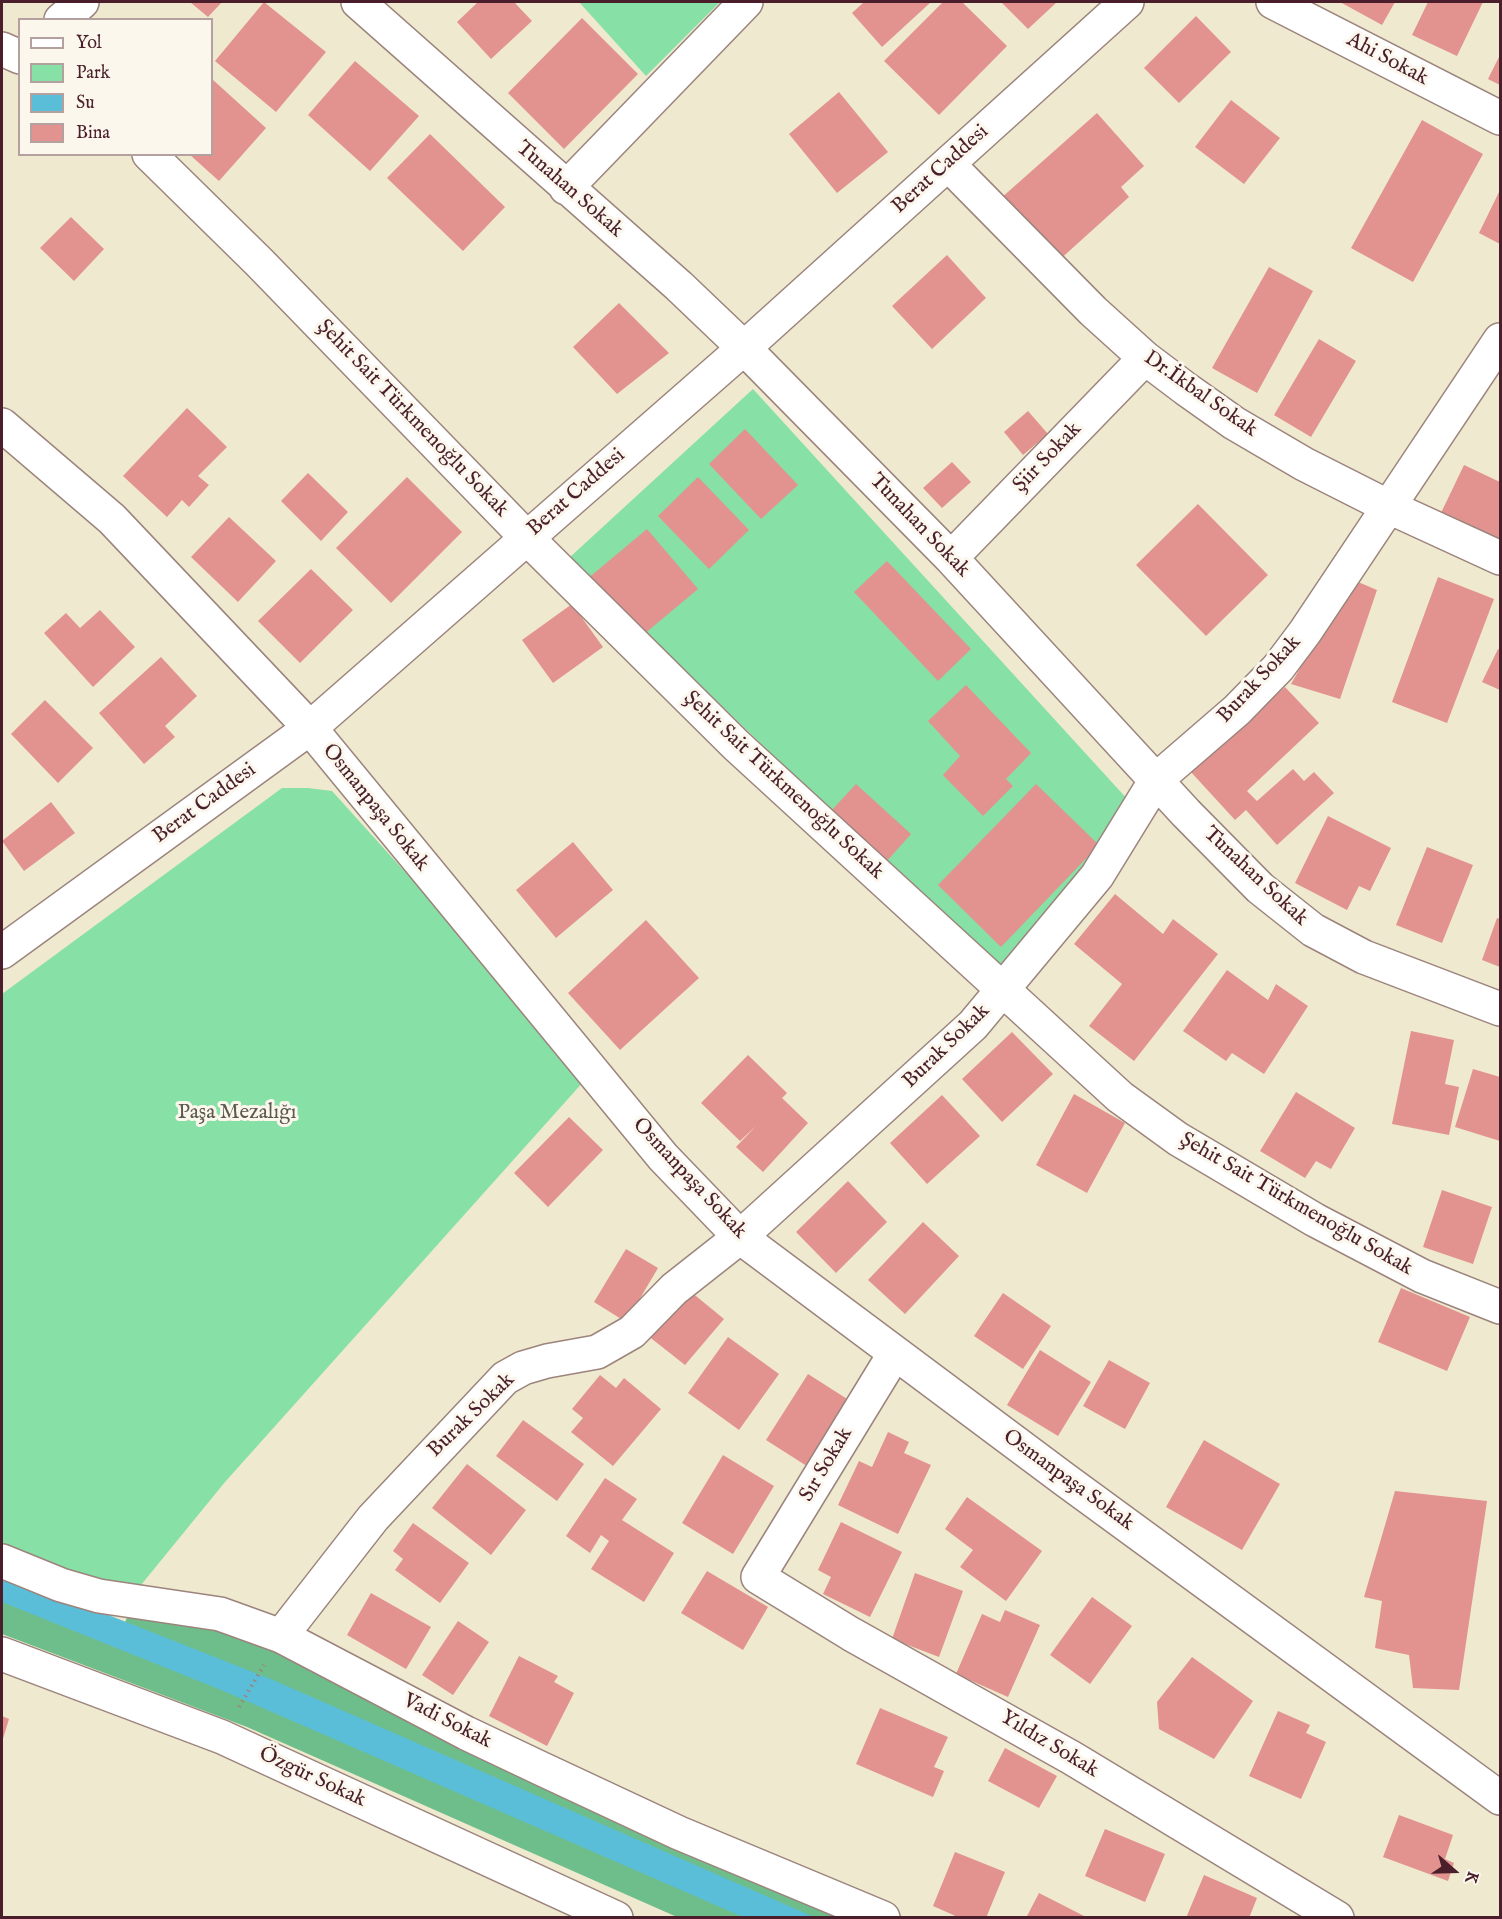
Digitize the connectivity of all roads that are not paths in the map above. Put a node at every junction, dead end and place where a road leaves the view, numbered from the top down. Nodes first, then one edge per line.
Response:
1 (82, 2) edge
2 (358, 2) edge
3 (746, 2) edge
4 (1126, 2) edge
5 (1273, 2) edge
6 (63, 18) edge
7 (18, 39) edge
8 (2, 42) edge
9 (2, 49) edge
10 (18, 56) edge
11 (1500, 118) edge
12 (151, 156) edge
13 (948, 164) junction
14 (566, 188) junction
15 (1500, 339) edge
16 (744, 348) junction
17 (1145, 358) junction
18 (2, 425) edge
19 (1389, 507) junction
20 (526, 537) junction
21 (951, 558) junction
22 (1500, 558) edge
23 (310, 728) junction
24 (1156, 780) junction
25 (2, 951) edge
26 (1003, 990) junction
27 (1500, 1010) edge
28 (740, 1237) junction
29 (1500, 1307) edge
30 (895, 1353) junction
31 (2, 1561) edge
32 (758, 1577) joint
33 (281, 1636) junction
34 (2, 1654) edge
35 (1500, 1798) edge
36 (563, 1906) edge
37 (616, 1917) edge
38 (883, 1917) edge
39 (1337, 1917) edge

1 - 6 street
2 - 14 street, Tunahan Sokak
3 - 14 street
4 - 13 street, Berat Caddesi
5 - 11 street, Ahi Sokak
7 - 8 street
9 - 10 street
12 - 20 street, Şehit Sait Türkmenoğlu Sokak
13 - 16 street, Berat Caddesi
13 - 17 street, Dr.İkbal Sokak
14 - 16 street, Tunahan Sokak
15 - 19 street, Burak Sokak
16 - 20 street, Berat Caddesi
16 - 21 street, Tunahan Sokak
17 - 19 street, Dr.İkbal Sokak
17 - 21 street, Şiir Sokak
18 - 23 street, Osmanpaşa Sokak
19 - 22 street, Dr.İkbal Sokak
19 - 24 street, Burak Sokak
20 - 23 street, Berat Caddesi
20 - 26 street, Şehit Sait Türkmenoğlu Sokak
21 - 24 street, Tunahan Sokak
23 - 25 street, Berat Caddesi
23 - 28 street, Osmanpaşa Sokak
24 - 26 street, Burak Sokak
24 - 27 street, Tunahan Sokak
26 - 28 street, Burak Sokak
26 - 29 street, Şehit Sait Türkmenoğlu Sokak
28 - 30 street, Osmanpaşa Sokak
28 - 33 street, Burak Sokak
30 - 32 street, Sır Sokak
30 - 35 street, Osmanpaşa Sokak
31 - 33 street, Vadi Sokak
32 - 39 street, Yıldız Sokak
33 - 38 street, Vadi Sokak
34 - 36 street, Özgür Sokak
36 - 37 street, Özgür Sokak

